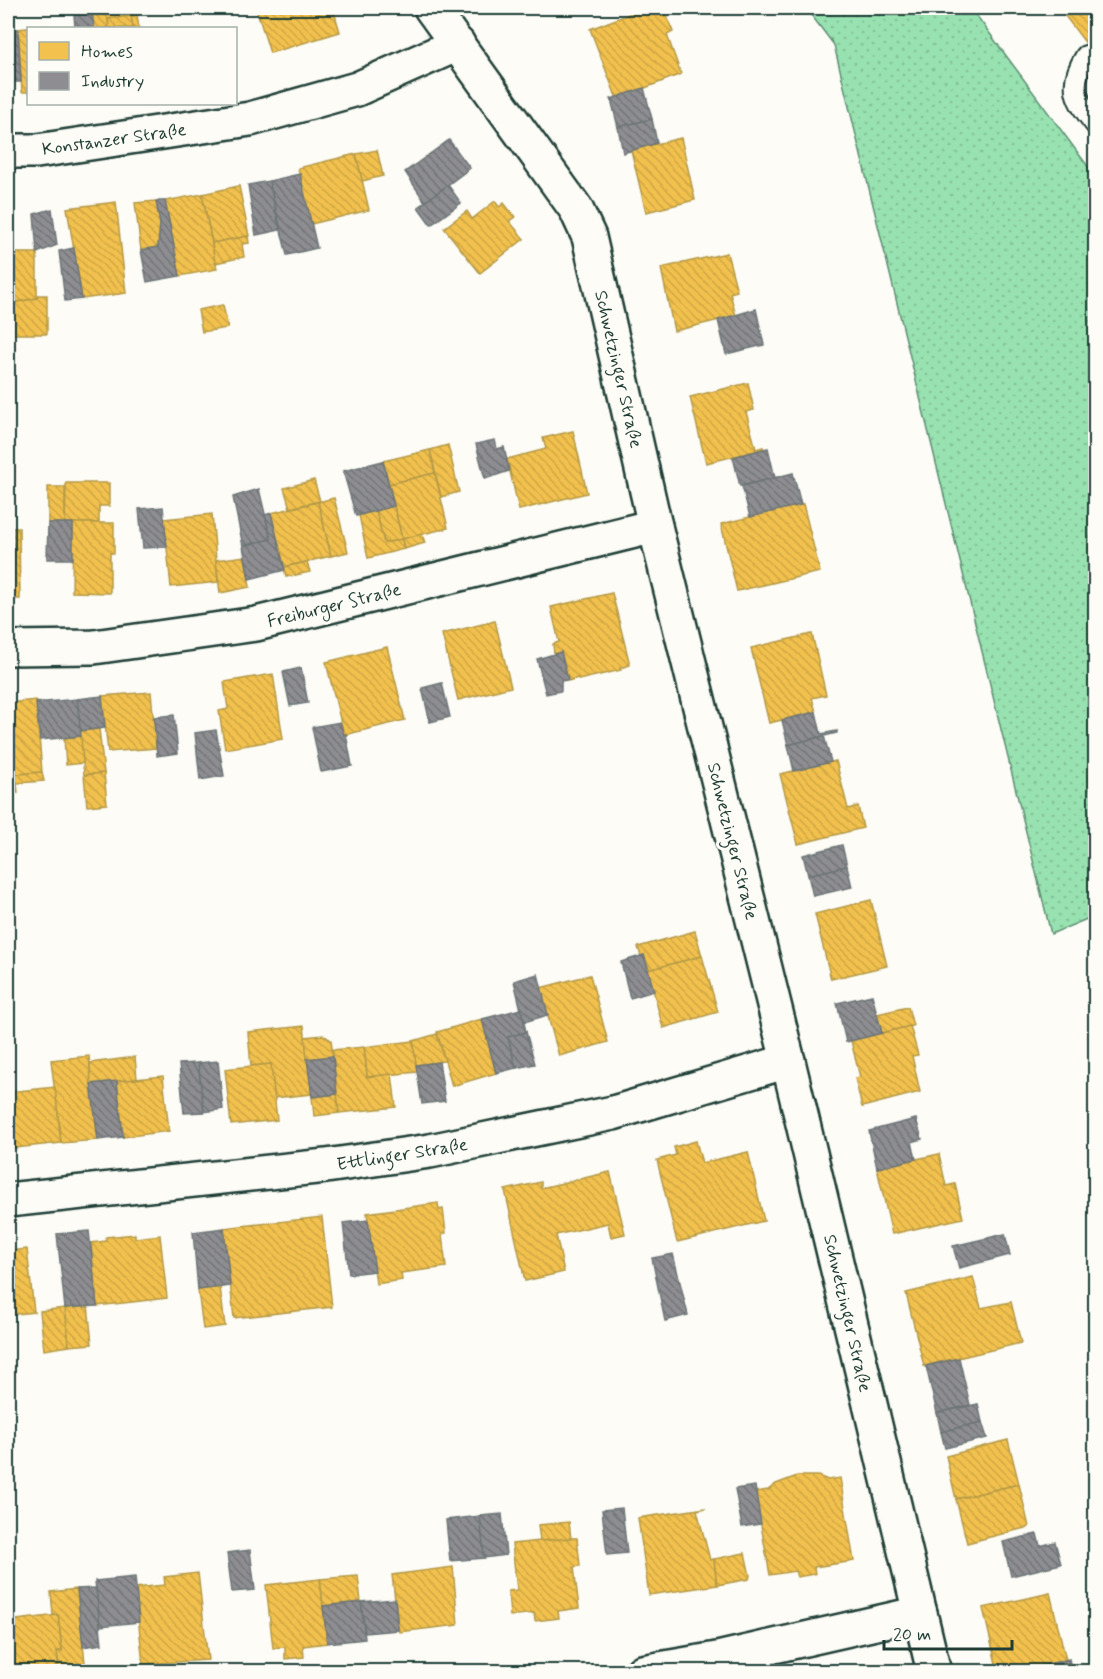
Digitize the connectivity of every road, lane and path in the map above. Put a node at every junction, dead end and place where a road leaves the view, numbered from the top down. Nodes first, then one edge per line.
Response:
1 (431, 8) edge
2 (459, 44) junction
3 (1086, 56) dead end
4 (1095, 125) edge
5 (8, 151) edge
6 (655, 526) junction
7 (8, 648) edge
8 (788, 1062) junction
9 (8, 1200) edge
10 (920, 1613) junction
11 (642, 1671) edge
12 (934, 1671) edge

1 - 2 street, Schwetzinger Straße
2 - 5 street, Konstanzer Straße
2 - 6 street, Schwetzinger Straße
3 - 4 lane
6 - 7 street, Freiburger Straße
6 - 8 street, Schwetzinger Straße
8 - 9 street, Ettlinger Straße
8 - 10 street, Schwetzinger Straße
10 - 11 street
10 - 12 street, Schwetzinger Straße

